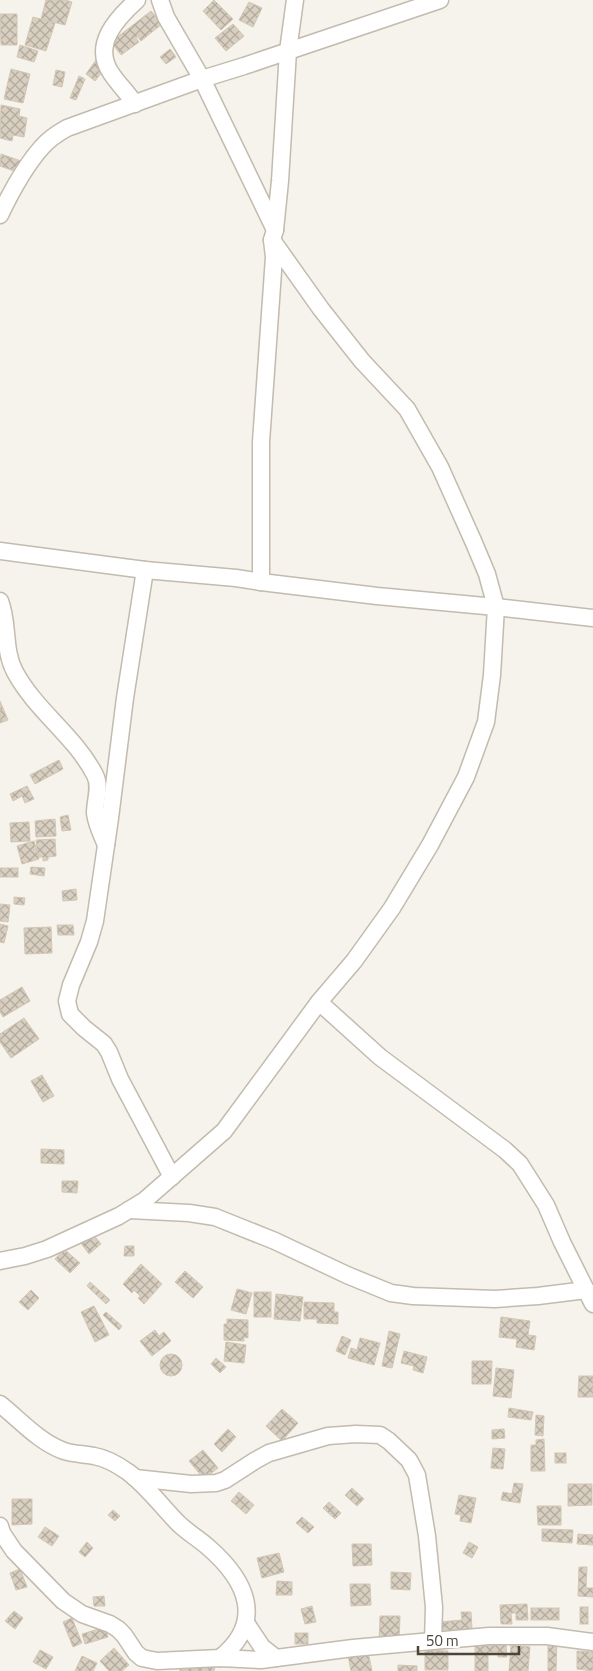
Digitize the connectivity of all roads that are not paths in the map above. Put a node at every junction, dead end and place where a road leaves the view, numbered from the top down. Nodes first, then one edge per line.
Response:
1 (137, 0) edge
2 (160, 0) edge
3 (295, 0) edge
4 (440, 0) edge
5 (288, 51) junction
6 (202, 79) junction
7 (135, 104) junction
8 (0, 215) edge
9 (273, 235) junction
10 (0, 551) edge
11 (145, 570) junction
12 (261, 582) junction
13 (0, 601) edge
14 (496, 607) junction
15 (593, 618) edge
16 (106, 845) junction
17 (319, 1002) junction
18 (172, 1177) junction
19 (129, 1210) junction
20 (0, 1261) edge
21 (590, 1297) edge
22 (0, 1404) edge
23 (135, 1478) junction
24 (0, 1526) edge
25 (246, 1623) junction
26 (433, 1642) junction
27 (593, 1642) edge
28 (220, 1658) junction
29 (276, 1658) junction

1 - 7 street
2 - 6 street
3 - 5 street
4 - 5 street
5 - 6 street
5 - 9 street
6 - 7 street
6 - 9 street
7 - 8 street
9 - 12 street
9 - 14 street
10 - 11 street
11 - 12 street
11 - 16 street
12 - 14 street
13 - 16 street
14 - 15 street
14 - 17 street
16 - 18 street
17 - 18 street
17 - 21 street
18 - 19 street
19 - 20 street
19 - 21 street
22 - 23 street
23 - 25 street
23 - 26 street
24 - 28 street
25 - 28 street
25 - 29 street
26 - 27 street
26 - 29 street
28 - 29 street

